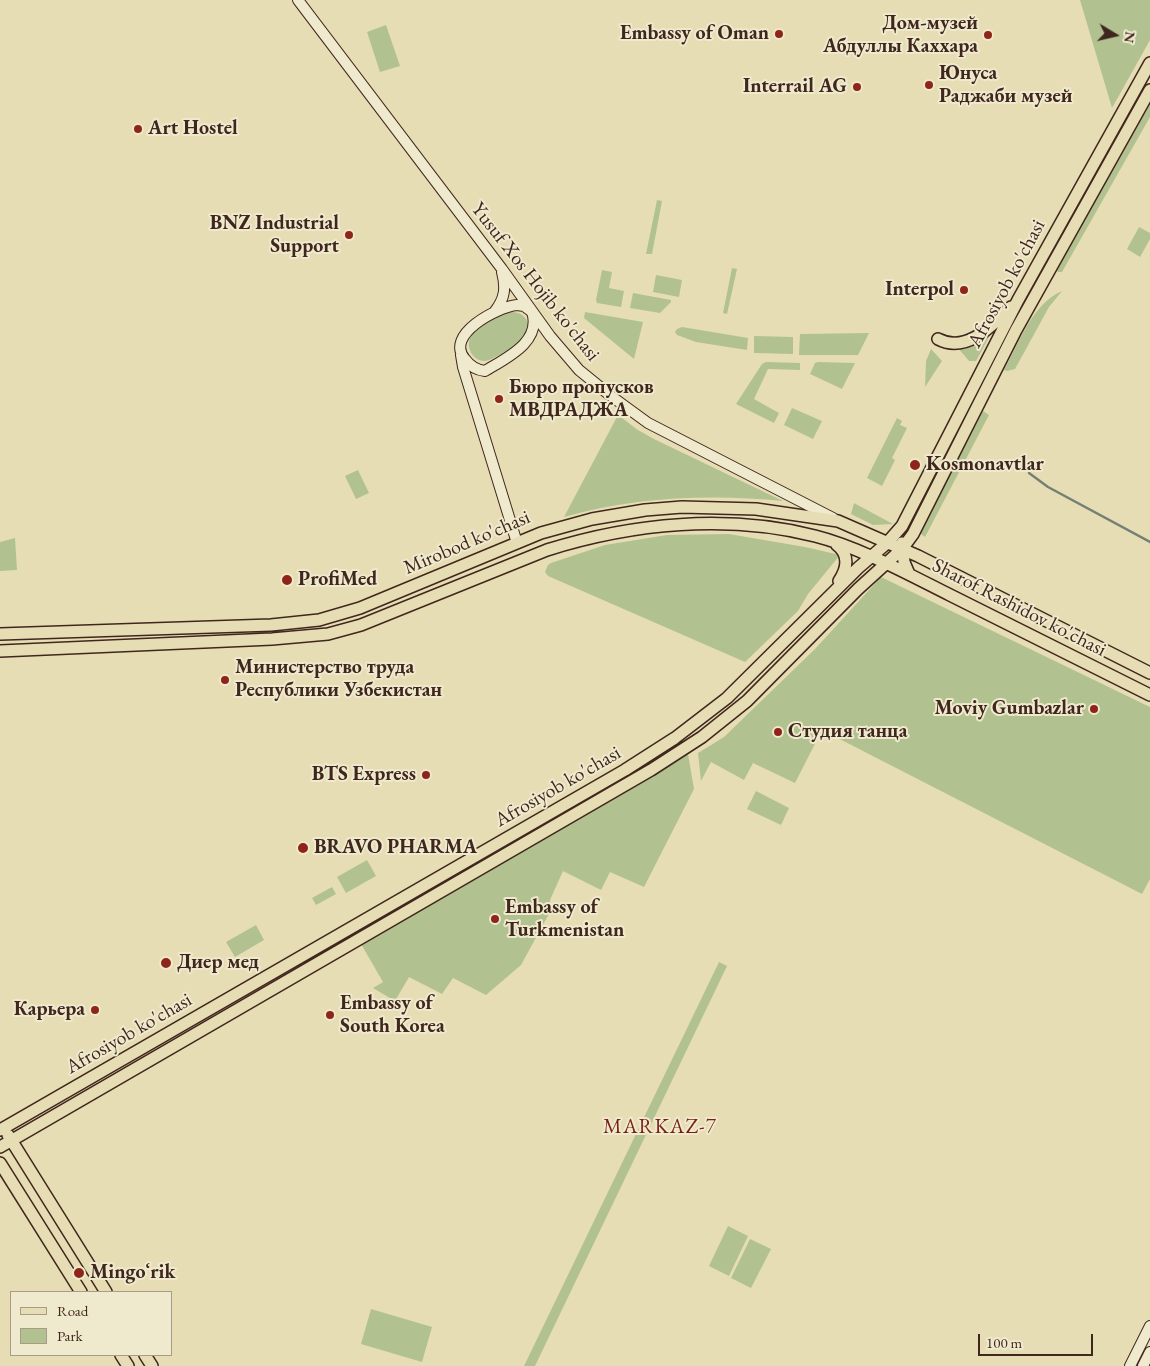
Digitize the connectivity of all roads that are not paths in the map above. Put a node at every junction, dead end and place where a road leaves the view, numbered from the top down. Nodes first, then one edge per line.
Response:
1 (298, 0) edge
2 (1150, 63) edge
3 (1150, 90) edge
4 (502, 269) junction
5 (1018, 300) junction
6 (495, 312) junction
7 (532, 312) junction
8 (938, 338) dead end
9 (461, 351) junction
10 (485, 370) junction
11 (982, 382) junction
12 (471, 391) junction
13 (838, 521) junction
14 (902, 526) junction
15 (913, 534) junction
16 (829, 540) junction
17 (517, 543) junction
18 (887, 543) junction
19 (902, 549) junction
20 (918, 556) junction
21 (870, 557) junction
22 (523, 560) junction
23 (885, 564) junction
24 (909, 574) junction
25 (830, 596) junction
26 (0, 634) edge
27 (0, 651) edge
28 (1150, 673) edge
29 (1150, 695) edge
30 (1, 1127) edge
31 (11, 1141) junction
32 (0, 1147) edge
33 (0, 1163) edge
34 (80, 1291) edge
35 (105, 1291) edge
36 (1150, 1326) edge
37 (1150, 1352) edge
38 (1130, 1366) edge
39 (1143, 1366) edge

1 - 4 main road, Yusuf Xos Hojib ko'chasi
2 - 5 main road, Afrosiyob ko'chasi
3 - 11 main road, Afrosiyob ko'chasi
4 - 6 main road
4 - 7 main road, Yusuf Xos Hojib ko'chasi
5 - 8 main road
5 - 11 main road, Afrosiyob ko'chasi
6 - 7 main road
6 - 9 main road
7 - 10 main road
7 - 13 main road, Yusuf Xos Hojib ko'chasi
9 - 10 main road
9 - 12 main road
10 - 12 main road
11 - 14 main road, Afrosiyob ko'chasi
11 - 15 main road, Afrosiyob ko'chasi
12 - 17 main road
13 - 17 main road, Mirobod ko'chasi
13 - 18 main road, Mirobod ko'chasi
14 - 18 main road, Afrosiyob ko'chasi
14 - 19 main road, Afrosiyob ko'chasi
15 - 19 main road, Afrosiyob ko'chasi
15 - 20 main road, Sharof Rashidov ko'chasi
16 - 21 main road, Mirobod ko'chasi
16 - 22 main road, Mirobod ko'chasi
16 - 25 main road
17 - 22 main road
17 - 26 main road, Mirobod ko'chasi
18 - 19 main road, Sharof Rashidov ko'chasi
18 - 21 main road, Afrosiyob ko'chasi
18 - 23 main road
19 - 20 main road, Sharof Rashidov ko'chasi
19 - 23 main road, Afrosiyob ko'chasi
19 - 24 main road, Afrosiyob ko'chasi
20 - 28 main road, Sharof Rashidov ko'chasi
21 - 23 main road, Sharof Rashidov ko'chasi
21 - 25 main road, Afrosiyob ko'chasi
22 - 27 main road, Mirobod ko'chasi
23 - 24 main road, Sharof Rashidov ko'chasi
23 - 31 main road, Afrosiyob ko'chasi
24 - 29 main road, Sharof Rashidov ko'chasi
25 - 30 main road, Afrosiyob ko'chasi
30 - 31 main road
31 - 32 main road, Afrosiyob ko'chasi
31 - 35 main road
33 - 34 main road
36 - 38 main road
37 - 39 main road

